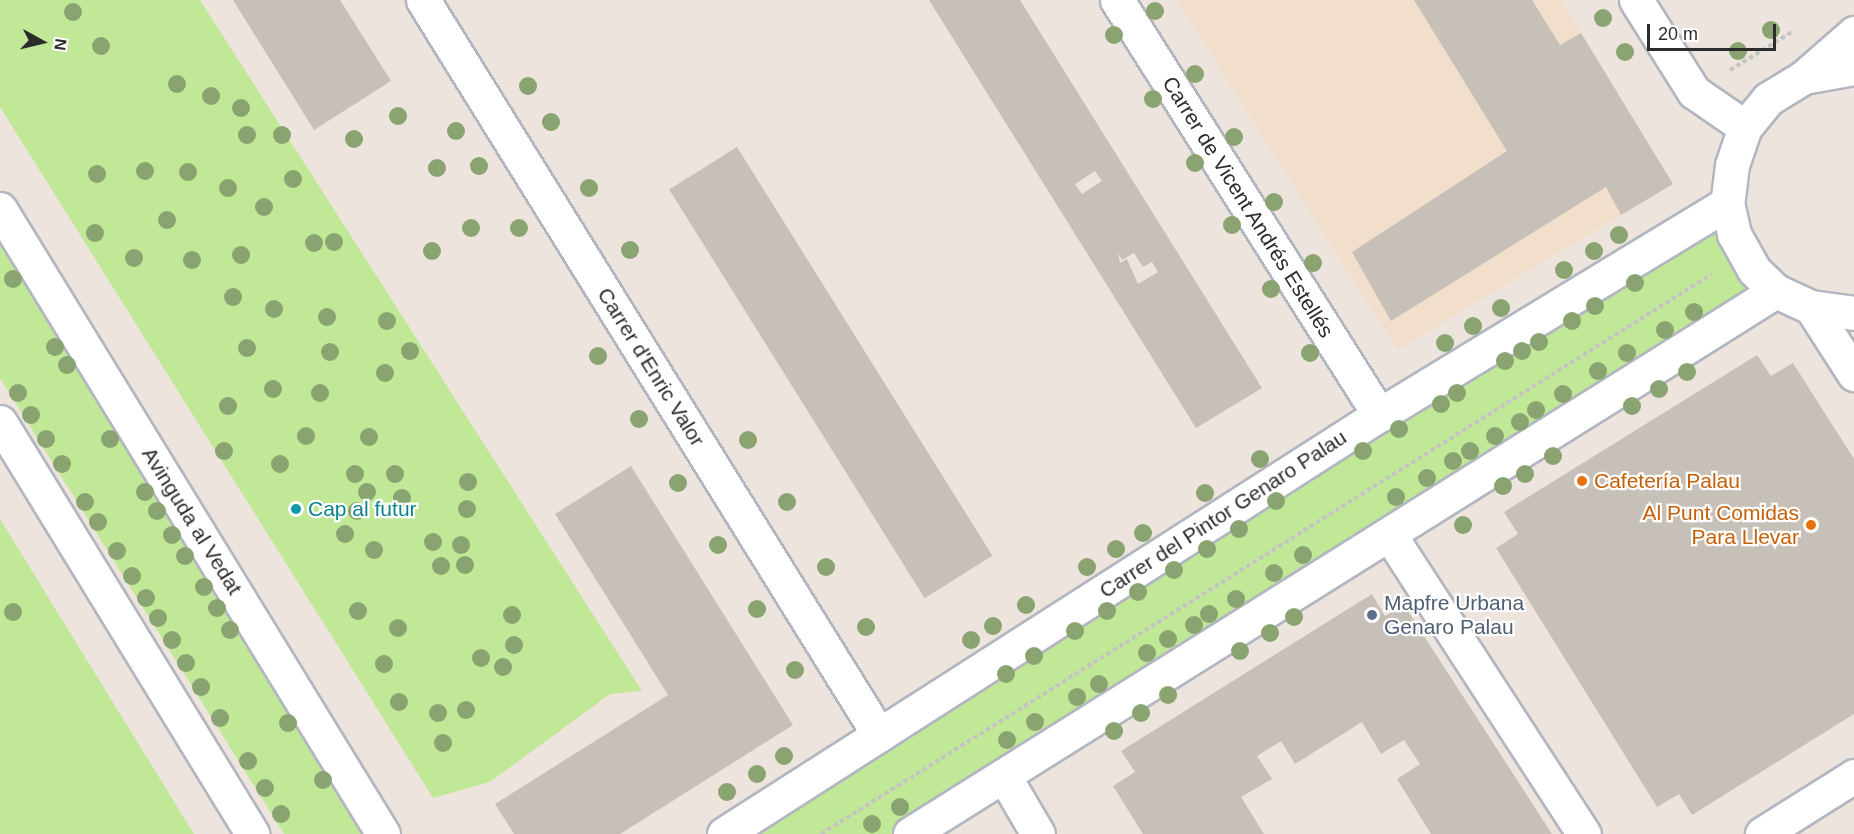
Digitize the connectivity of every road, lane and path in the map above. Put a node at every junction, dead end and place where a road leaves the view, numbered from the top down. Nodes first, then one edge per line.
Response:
1 (423, 0) edge
2 (1117, 0) edge
3 (1636, 0) edge
4 (1854, 33) edge
5 (1854, 68) edge
6 (1804, 77) junction
7 (1745, 127) junction
8 (1727, 202) junction
9 (0, 209) edge
10 (1714, 273) dead end
11 (1776, 291) junction
12 (1811, 308) junction
13 (1854, 313) edge
14 (1854, 374) edge
15 (1379, 415) junction
16 (4, 436) edge
17 (1391, 537) junction
18 (879, 735) junction
19 (1004, 776) junction
20 (1854, 776) edge
21 (252, 834) edge
22 (383, 834) edge
23 (724, 834) edge
24 (821, 834) edge
25 (910, 834) edge
26 (1038, 834) edge
27 (1584, 834) edge
28 (1762, 834) edge

1 - 18 street, Carrer d'Enric Valor
2 - 15 street, Carrer de Vicent Andrés Estellés
3 - 7 street
4 - 6 street
5 - 6 street
6 - 7 street
7 - 8 street
8 - 11 street
8 - 15 street, Carrer del Pintor Genaro Palau
9 - 22 street, Avinguda al Vedat
10 - 24 path
11 - 12 street
11 - 17 street
12 - 13 street
12 - 14 street
15 - 18 street, Carrer del Pintor Genaro Palau
16 - 21 street
17 - 19 street
17 - 27 street
18 - 23 street, Carrer del Pintor Genaro Palau
19 - 25 street
19 - 26 street
20 - 28 street

